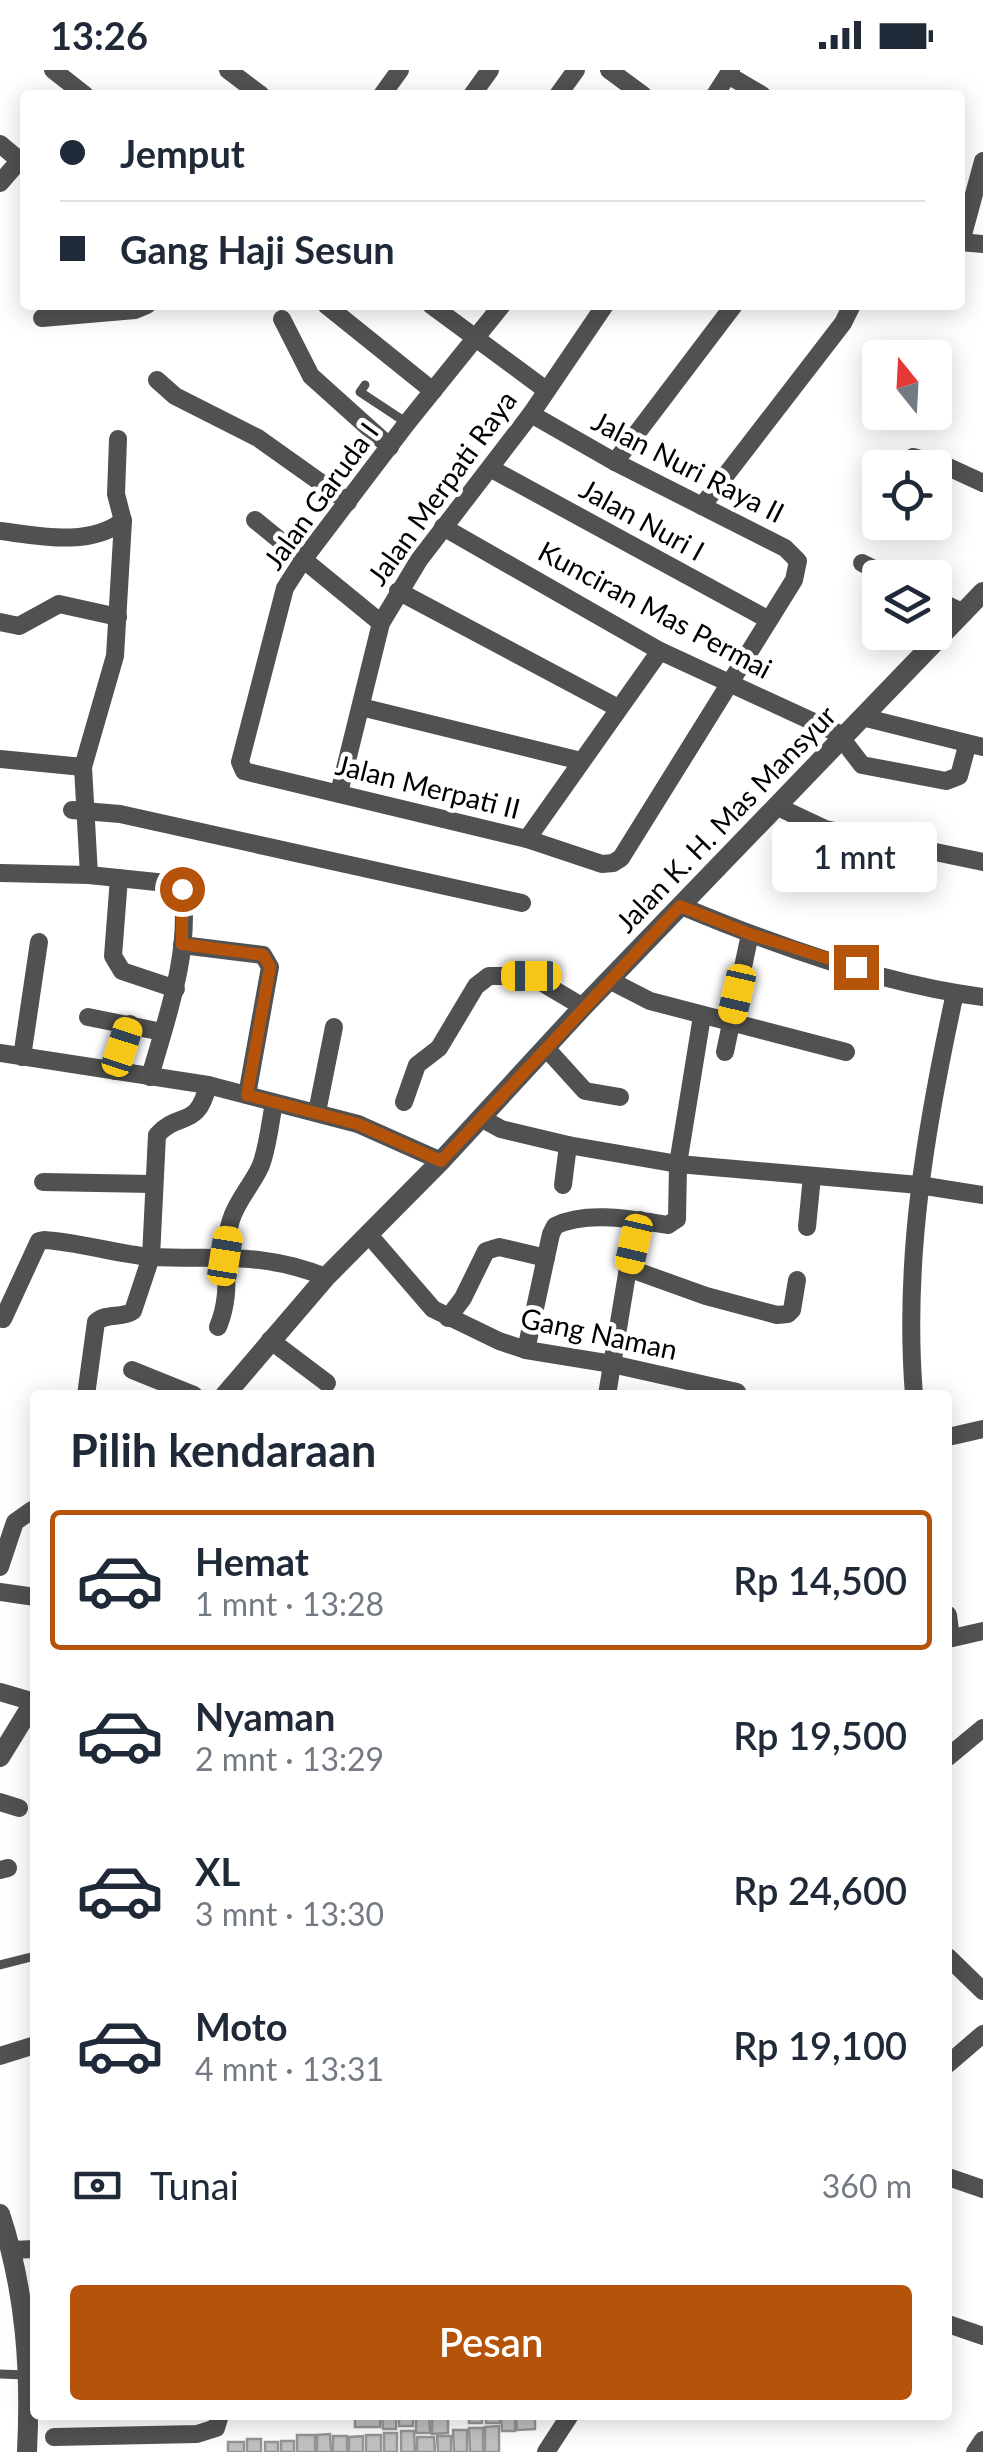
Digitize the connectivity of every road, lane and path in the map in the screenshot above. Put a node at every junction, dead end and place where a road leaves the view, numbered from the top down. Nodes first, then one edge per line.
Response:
1 (53, 70) edge
2 (228, 70) edge
3 (609, 70) edge
4 (730, 72) edge
5 (78, 90) edge
6 (254, 90) edge
7 (636, 90) edge
8 (755, 90) edge
9 (0, 144) edge
10 (20, 161) edge
11 (983, 161) edge
12 (20, 165) edge
13 (0, 183) edge
14 (965, 224) edge
15 (113, 310) edge
16 (332, 310) edge
17 (437, 310) edge
18 (498, 310) edge
19 (602, 310) edge
20 (730, 310) edge
21 (850, 310) edge
22 (42, 318) dead end
23 (282, 319) dead end
24 (476, 337) junction
25 (157, 380) dead end
26 (365, 385) dead end
27 (546, 390) junction
28 (433, 391) junction
29 (530, 414) junction
30 (408, 424) junction
31 (118, 439) dead end
32 (390, 447) junction
33 (614, 462) junction
34 (490, 468) junction
35 (952, 469) edge
36 (983, 483) edge
37 (348, 502) junction
38 (702, 506) junction
39 (255, 520) dead end
40 (123, 521) junction
41 (443, 527) junction
42 (0, 531) edge
43 (303, 560) junction
44 (398, 591) junction
45 (983, 592) edge
46 (952, 607) edge
47 (964, 613) junction
48 (118, 617) junction
49 (769, 620) junction
50 (0, 622) edge
51 (381, 623) junction
52 (660, 651) junction
53 (729, 683) junction
54 (361, 706) junction
55 (618, 708) junction
56 (862, 717) junction
57 (843, 738) junction
58 (975, 747) edge
59 (0, 760) edge
60 (581, 761) junction
61 (83, 767) junction
62 (241, 767) joint
63 (338, 794) junction
64 (776, 806) junction
65 (80, 810) junction
66 (526, 839) junction
67 (983, 862) edge
68 (602, 864) joint
69 (0, 873) edge
70 (89, 876) junction
71 (119, 878) junction
72 (522, 903) dead end
73 (680, 906) junction
74 (750, 934) junction
75 (38, 942) dead end
76 (182, 944) junction
77 (609, 980) junction
78 (176, 989) junction
79 (955, 994) junction
80 (983, 996) edge
81 (583, 1008) junction
82 (702, 1016) junction
83 (88, 1017) dead end
84 (130, 1024) junction
85 (730, 1024) junction
86 (334, 1027) dead end
87 (162, 1032) junction
88 (546, 1048) junction
89 (725, 1052) dead end
90 (846, 1052) dead end
91 (0, 1053) edge
92 (22, 1057) junction
93 (115, 1070) junction
94 (150, 1076) junction
95 (208, 1084) junction
96 (247, 1095) junction
97 (620, 1097) dead end
98 (404, 1102) dead end
99 (274, 1104) junction
100 (317, 1112) junction
101 (481, 1118) junction
102 (568, 1145) junction
103 (441, 1161) junction
104 (678, 1164) junction
105 (812, 1176) junction
106 (44, 1182) dead end
107 (152, 1184) junction
108 (918, 1185) junction
109 (563, 1186) dead end
110 (983, 1195) edge
111 (640, 1220) junction
112 (808, 1227) dead end
113 (368, 1235) junction
114 (151, 1256) junction
115 (225, 1256) junction
116 (546, 1258) junction
117 (628, 1268) junction
118 (326, 1277) junction
119 (797, 1280) dead end
120 (448, 1318) junction
121 (2, 1319) edge
122 (218, 1327) dead end
123 (270, 1340) junction
124 (526, 1350) junction
125 (612, 1364) junction
126 (132, 1370) dead end
127 (328, 1383) dead end
128 (87, 1390) edge
129 (182, 1390) edge
130 (229, 1390) edge
131 (608, 1390) edge
132 (729, 1390) edge
133 (914, 1390) edge
134 (983, 1429) edge
135 (952, 1435) edge
136 (30, 1511) edge
137 (0, 1567) edge
138 (0, 1592) edge
139 (30, 1596) edge
140 (983, 1630) edge
141 (952, 1638) edge
142 (0, 1692) edge
143 (30, 1700) edge
144 (30, 1708) edge
145 (983, 1728) edge
146 (952, 1754) edge
147 (0, 1758) edge
148 (0, 1802) edge
149 (18, 1808) dead end
150 (30, 1957) edge
151 (952, 1961) edge
152 (0, 1965) edge
153 (983, 1991) edge
154 (983, 2034) edge
155 (30, 2047) edge
156 (0, 2055) edge
157 (952, 2061) edge
158 (952, 2178) edge
159 (983, 2189) edge
160 (0, 2214) edge
161 (6, 2251) edge
162 (26, 2272) edge
163 (952, 2325) edge
164 (983, 2336) edge
165 (30, 2362) edge
166 (0, 2374) edge
167 (30, 2385) edge
168 (30, 2402) edge
169 (218, 2420) edge
170 (567, 2420) edge
171 (54, 2437) dead end
172 (983, 2440) edge
173 (27, 2452) edge
174 (546, 2452) edge
175 (975, 2452) edge

1 - 5 street
2 - 6 street
3 - 7 street
4 - 8 street
9 - 10 street
11 - 14 street
12 - 13 street
15 - 22 street
16 - 28 street
17 - 24 street
18 - 24 street, Jalan Garuda I
19 - 27 street, Jalan Merpati Raya
20 - 33 street
21 - 38 street
23 - 32 street
24 - 27 street
24 - 28 street, Jalan Garuda I
25 - 37 street
26 - 30 lane
27 - 29 street, Jalan Merpati Raya
28 - 30 street, Jalan Garuda I
29 - 33 street, Jalan Nuri Raya II
29 - 34 street, Jalan Merpati Raya
30 - 32 street, Jalan Garuda I
31 - 40 street
32 - 37 street, Jalan Garuda I
33 - 38 street, Jalan Nuri Raya II
34 - 41 street, Jalan Merpati Raya
34 - 49 street, Jalan Nuri I
35 - 36 street
37 - 43 street, Jalan Garuda I
38 - 49 street, Jalan Nuri Raya II
39 - 43 street
40 - 42 street
40 - 48 street
41 - 44 street, Jalan Merpati Raya
41 - 52 street, Kunciran Mas Permai
43 - 51 street
43 - 62 street, Jalan Garuda I
44 - 51 street, Jalan Merpati Raya
44 - 55 street
45 - 47 street, Jalan K. H. Mas Mansyur
46 - 47 street
47 - 56 street, Jalan K. H. Mas Mansyur
48 - 50 street
48 - 61 street
49 - 53 street, Jalan Nuri Raya II
51 - 54 street, Jalan Merpati Raya
52 - 53 street, Kunciran Mas Permai
52 - 55 street
53 - 57 street, Kunciran Mas Permai
53 - 68 street, Jalan Nuri Raya II
54 - 60 street
54 - 63 street, Jalan Merpati Raya
55 - 60 street
56 - 57 street, Jalan K. H. Mas Mansyur
56 - 58 street
57 - 58 street, Kunciran Mas Permai
57 - 64 street, Jalan K. H. Mas Mansyur
59 - 61 street
60 - 66 street
61 - 65 street
62 - 63 street, Jalan Merpati II
63 - 66 street, Jalan Merpati II
64 - 67 street
64 - 73 street, Jalan K. H. Mas Mansyur
65 - 70 street
65 - 72 street
66 - 68 street, Jalan Merpati II
69 - 70 street
70 - 71 street
71 - 76 street
71 - 78 street
73 - 74 street
73 - 77 street, Jalan K. H. Mas Mansyur
74 - 79 street
74 - 85 street
75 - 92 street
76 - 78 street
76 - 96 street
77 - 81 street, Jalan K. H. Mas Mansyur
77 - 82 street
78 - 87 street
79 - 80 street
79 - 108 street
81 - 88 street, Jalan K. H. Mas Mansyur
81 - 98 street
82 - 85 street
82 - 104 street
83 - 84 street
84 - 87 street
84 - 93 street
85 - 89 street
85 - 90 street
86 - 100 street
87 - 94 street
88 - 97 street
88 - 101 street, Jalan K. H. Mas Mansyur
91 - 92 street
92 - 93 street
93 - 94 street
94 - 95 street
95 - 96 street
95 - 107 street
96 - 99 street
99 - 100 street
99 - 115 street
100 - 103 street
101 - 102 street
101 - 103 street, Jalan K. H. Mas Mansyur
102 - 104 street
102 - 109 street
103 - 113 street, Jalan K. H. Mas Mansyur
104 - 105 street
104 - 111 street
105 - 108 street
105 - 112 street
106 - 107 street
107 - 114 street
108 - 110 street
108 - 133 street
111 - 116 street
111 - 117 street
113 - 118 street, Jalan K. H. Mas Mansyur
113 - 120 street, Gang Naman
114 - 115 street
114 - 121 street
114 - 128 street
115 - 118 street
115 - 122 street
116 - 120 street
116 - 124 street
117 - 119 street
117 - 125 street
118 - 123 street, Jalan K. H. Mas Mansyur
120 - 124 street, Gang Naman
123 - 127 street
123 - 130 street, Jalan K. H. Mas Mansyur
124 - 125 street, Gang Naman
125 - 131 street
125 - 132 street, Gang Naman
126 - 129 street
134 - 135 street
136 - 137 street
138 - 139 street
140 - 141 street
142 - 143 street
144 - 147 street
145 - 146 street
148 - 149 street
150 - 152 lane
151 - 153 street
154 - 157 street
155 - 156 street
158 - 159 street
160 - 161 street
161 - 162 street
162 - 165 street
163 - 164 street
166 - 167 lane
168 - 173 street
169 - 171 street
170 - 174 street
172 - 175 street

